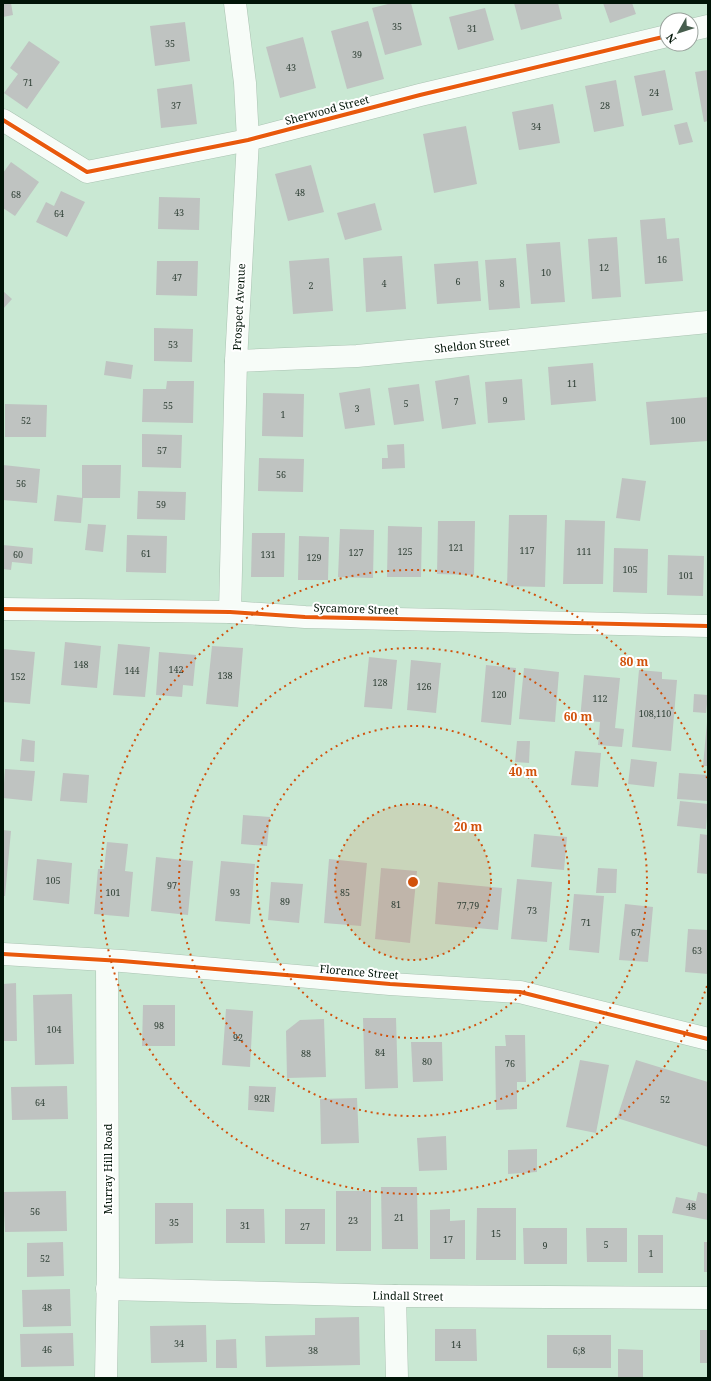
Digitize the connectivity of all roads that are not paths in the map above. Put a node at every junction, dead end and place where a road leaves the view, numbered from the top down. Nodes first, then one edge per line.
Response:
1 (235, 3) edge
2 (659, 38) edge
3 (3, 120) edge
4 (248, 140) junction
5 (708, 322) edge
6 (236, 361) junction
7 (3, 609) edge
8 (230, 612) junction
9 (708, 626) edge
10 (3, 954) edge
11 (107, 960) junction
12 (708, 1039) edge
13 (107, 1289) junction
14 (395, 1296) junction
15 (708, 1298) edge
16 (106, 1378) edge
17 (397, 1378) edge

1 - 4 street, Prospect Avenue
2 - 4 street, Sherwood Street
3 - 4 street, Sherwood Street
4 - 6 street, Prospect Avenue
5 - 6 street, Sheldon Street
6 - 8 street, Prospect Avenue
7 - 8 street, Sycamore Street
8 - 9 street, Sycamore Street
10 - 11 street, Florence Street
11 - 12 street, Florence Street
11 - 13 street, Murray Hill Road
13 - 14 street, Lindall Street
13 - 16 street, Murray Hill Road
14 - 15 street, Lindall Street
14 - 17 street

